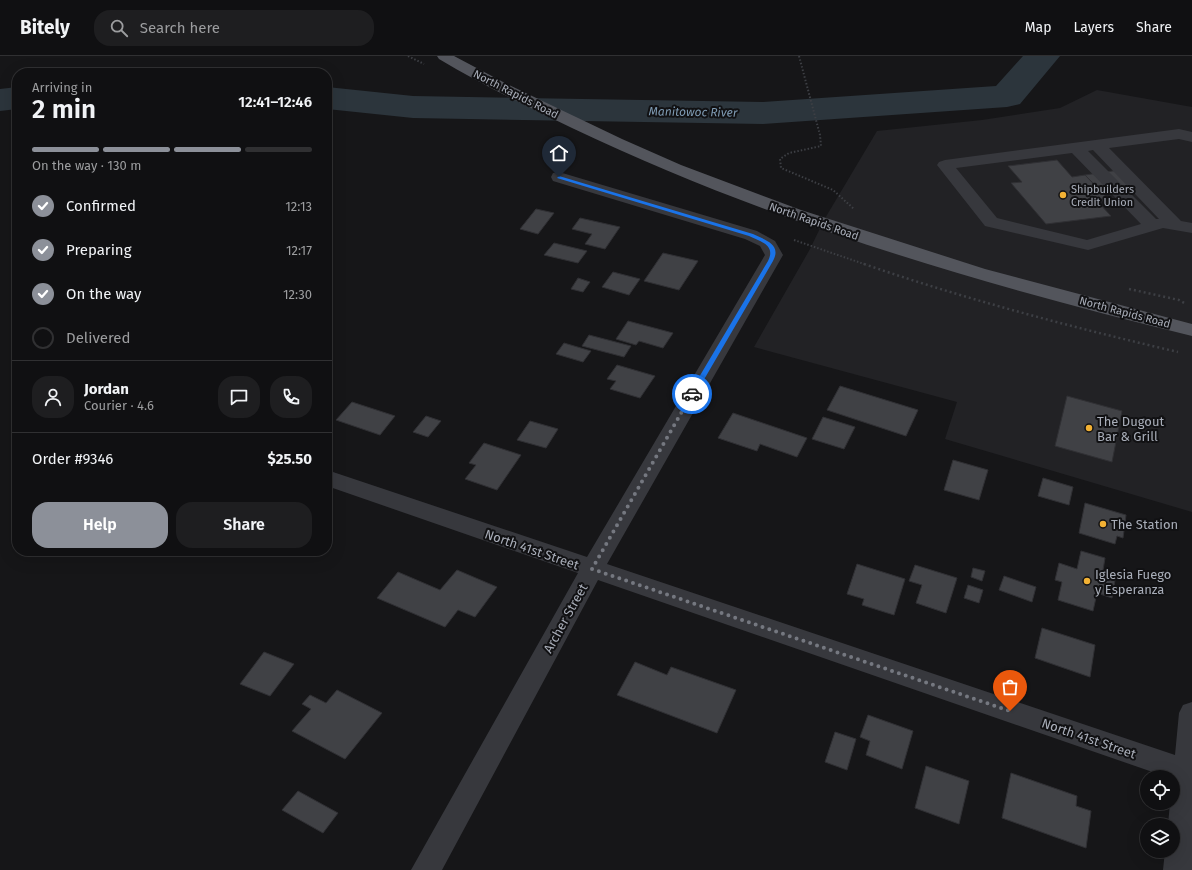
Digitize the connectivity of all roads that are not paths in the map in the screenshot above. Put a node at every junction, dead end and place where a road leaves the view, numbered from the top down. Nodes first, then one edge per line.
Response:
1 (449, 59) edge
2 (1192, 136) edge
3 (1086, 147) junction
4 (559, 177) dead end
5 (1163, 224) junction
6 (1192, 228) edge
7 (1192, 330) edge
8 (332, 480) edge
9 (592, 569) junction
10 (1192, 713) edge
11 (1189, 772) edge
12 (426, 870) edge
13 (1178, 870) edge

1 - 7 main road, North Rapids Road
2 - 3 street
3 - 5 street
3 - 5 street
4 - 9 street, Archer Street
5 - 6 street
8 - 9 street, North 41st Street
9 - 11 street, North 41st Street
9 - 12 street, Archer Street
10 - 11 street
11 - 13 street

